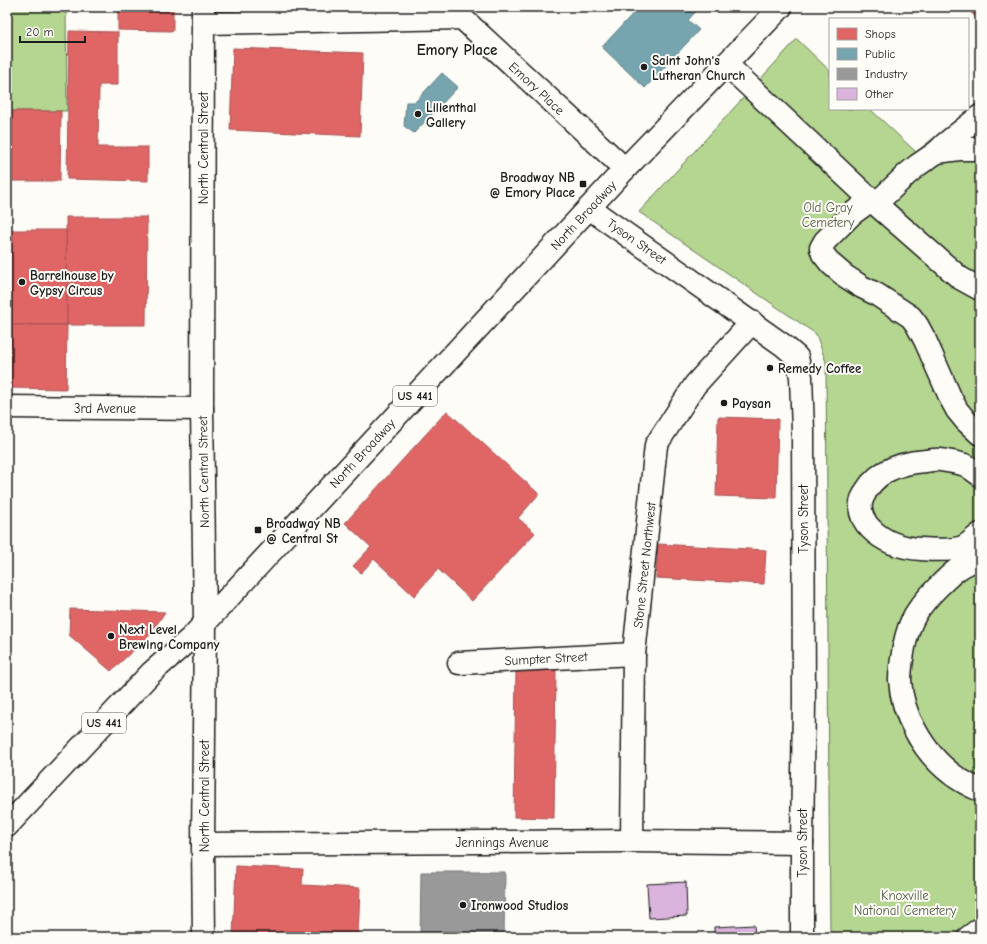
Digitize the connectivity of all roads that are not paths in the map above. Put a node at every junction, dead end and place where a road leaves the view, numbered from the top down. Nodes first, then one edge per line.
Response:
1 (781, 7) edge
2 (466, 12) edge
3 (203, 15) edge
4 (726, 64) junction
5 (980, 116) edge
6 (980, 149) edge
7 (937, 152) junction
8 (625, 169) junction
9 (871, 200) junction
10 (590, 208) junction
11 (980, 289) edge
12 (752, 322) junction
13 (7, 407) edge
14 (202, 408) junction
15 (980, 434) edge
16 (980, 475) edge
17 (974, 550) edge
18 (205, 623) junction
19 (634, 654) junction
20 (459, 663) dead end
21 (980, 790) edge
22 (7, 826) edge
23 (632, 842) junction
24 (802, 843) junction
25 (203, 844) junction
26 (980, 929) edge
27 (204, 937) edge
28 (802, 937) edge
29 (969, 937) edge

1 - 4 street, North Broadway / US 441
2 - 3 street, Emory Place
2 - 8 street, Emory Place
3 - 14 street, North Central Street
4 - 8 street, North Broadway / US 441
4 - 9 street
5 - 7 street
6 - 7 street
7 - 9 street
8 - 10 street, North Broadway / US 441
9 - 11 street
9 - 15 street
10 - 12 street, Tyson Street
10 - 18 street, North Broadway / US 441
12 - 19 street, Stone Street Northwest
12 - 24 street, Tyson Street
13 - 14 street, 3rd Avenue
14 - 18 street, North Central Street
16 - 17 street
17 - 21 street
18 - 22 street, North Broadway / US 441
18 - 25 street, North Central Street
19 - 20 street, Sumpter Street
19 - 23 street, Stone Street Northwest
23 - 24 street, Jennings Avenue
23 - 25 street, Jennings Avenue
24 - 28 street, Tyson Street
25 - 27 street, North Central Street
26 - 29 street

